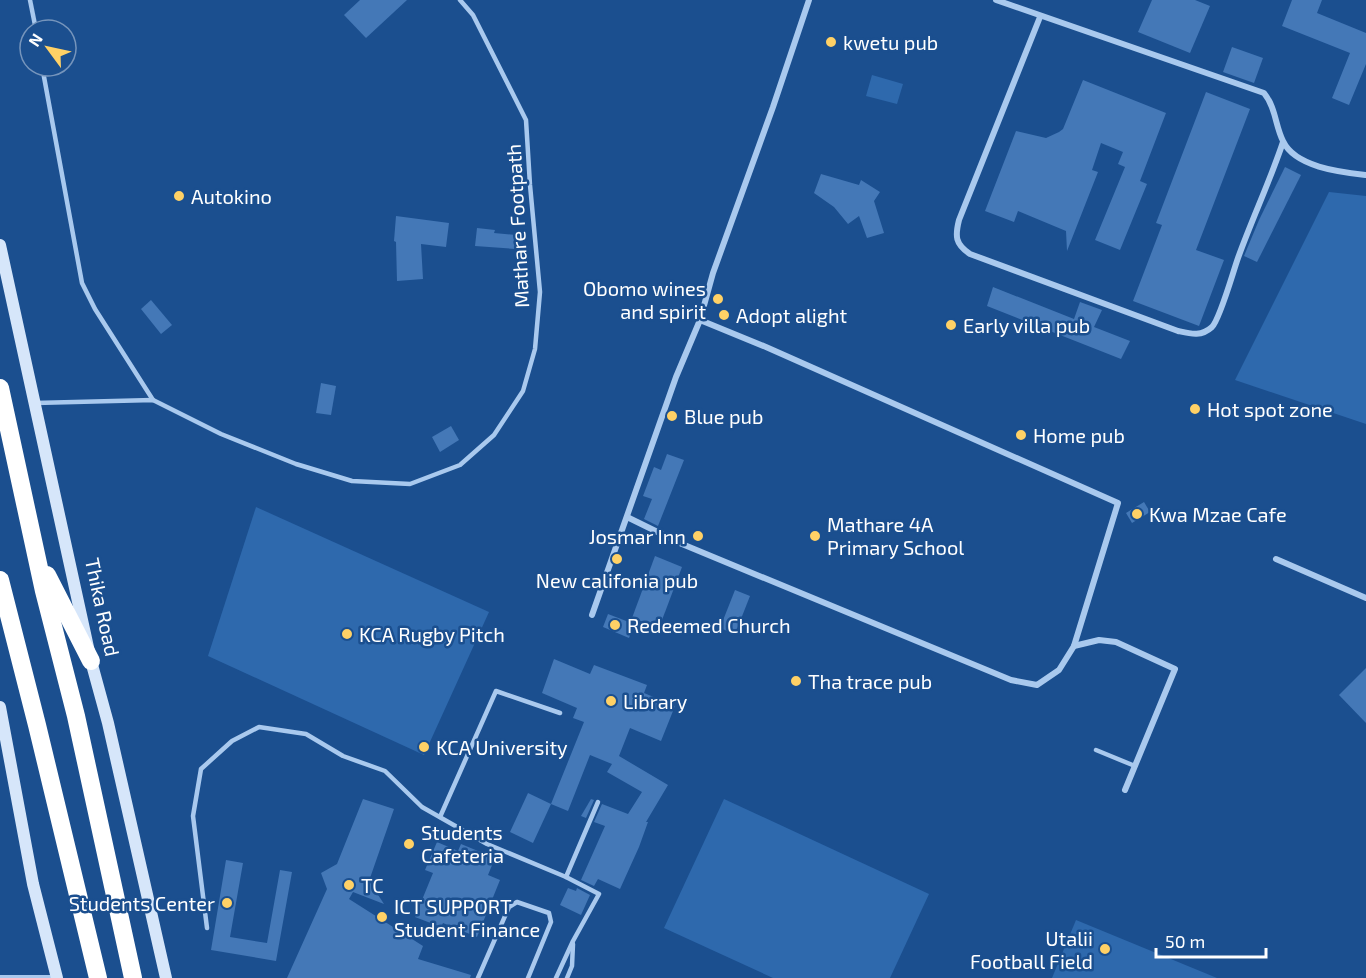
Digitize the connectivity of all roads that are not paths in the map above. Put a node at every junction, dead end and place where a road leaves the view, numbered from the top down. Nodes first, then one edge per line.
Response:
1 (30, 0) edge
2 (460, 0) edge
3 (809, 0) edge
4 (996, 0) edge
5 (1040, 16) junction
6 (34, 18) edge
7 (44, 78) edge
8 (1283, 142) junction
9 (1366, 176) edge
10 (0, 245) edge
11 (700, 320) junction
12 (0, 388) edge
13 (153, 400) junction
14 (34, 403) junction
15 (627, 516) junction
16 (36, 555) junction
17 (1276, 559) dead end
18 (0, 580) edge
19 (1366, 598) edge
20 (592, 615) dead end
21 (1074, 646) junction
22 (91, 661) junction
23 (0, 707) edge
24 (560, 713) dead end
25 (1096, 750) dead end
26 (1135, 766) junction
27 (1125, 789) dead end
28 (598, 802) dead end
29 (440, 818) junction
30 (566, 877) junction
31 (207, 928) dead end
32 (573, 941) junction
33 (0, 978) edge
34 (57, 978) edge
35 (98, 978) edge
36 (133, 978) edge
37 (166, 978) edge
38 (478, 978) edge
39 (528, 978) edge
40 (556, 978) edge
41 (567, 978) edge

1 - 6 lane
2 - 13 lane, Mathare Footpath
3 - 11 street
4 - 5 street
5 - 8 street
5 - 8 street
7 - 13 lane
8 - 9 street
10 - 14 main road, Thika Road
11 - 15 street
11 - 21 street
12 - 16 highway
13 - 14 lane, Mathare Footpath
14 - 22 main road, Thika Road
15 - 20 street
15 - 21 street
16 - 22 highway
16 - 36 highway
17 - 19 street
18 - 35 highway
21 - 26 street
22 - 37 main road, Thika Road
23 - 34 main road
24 - 29 lane
25 - 26 lane
26 - 27 street
28 - 30 lane
29 - 30 lane
29 - 31 lane
30 - 32 lane
32 - 40 lane
32 - 41 lane
33 - 34 street
38 - 39 lane

